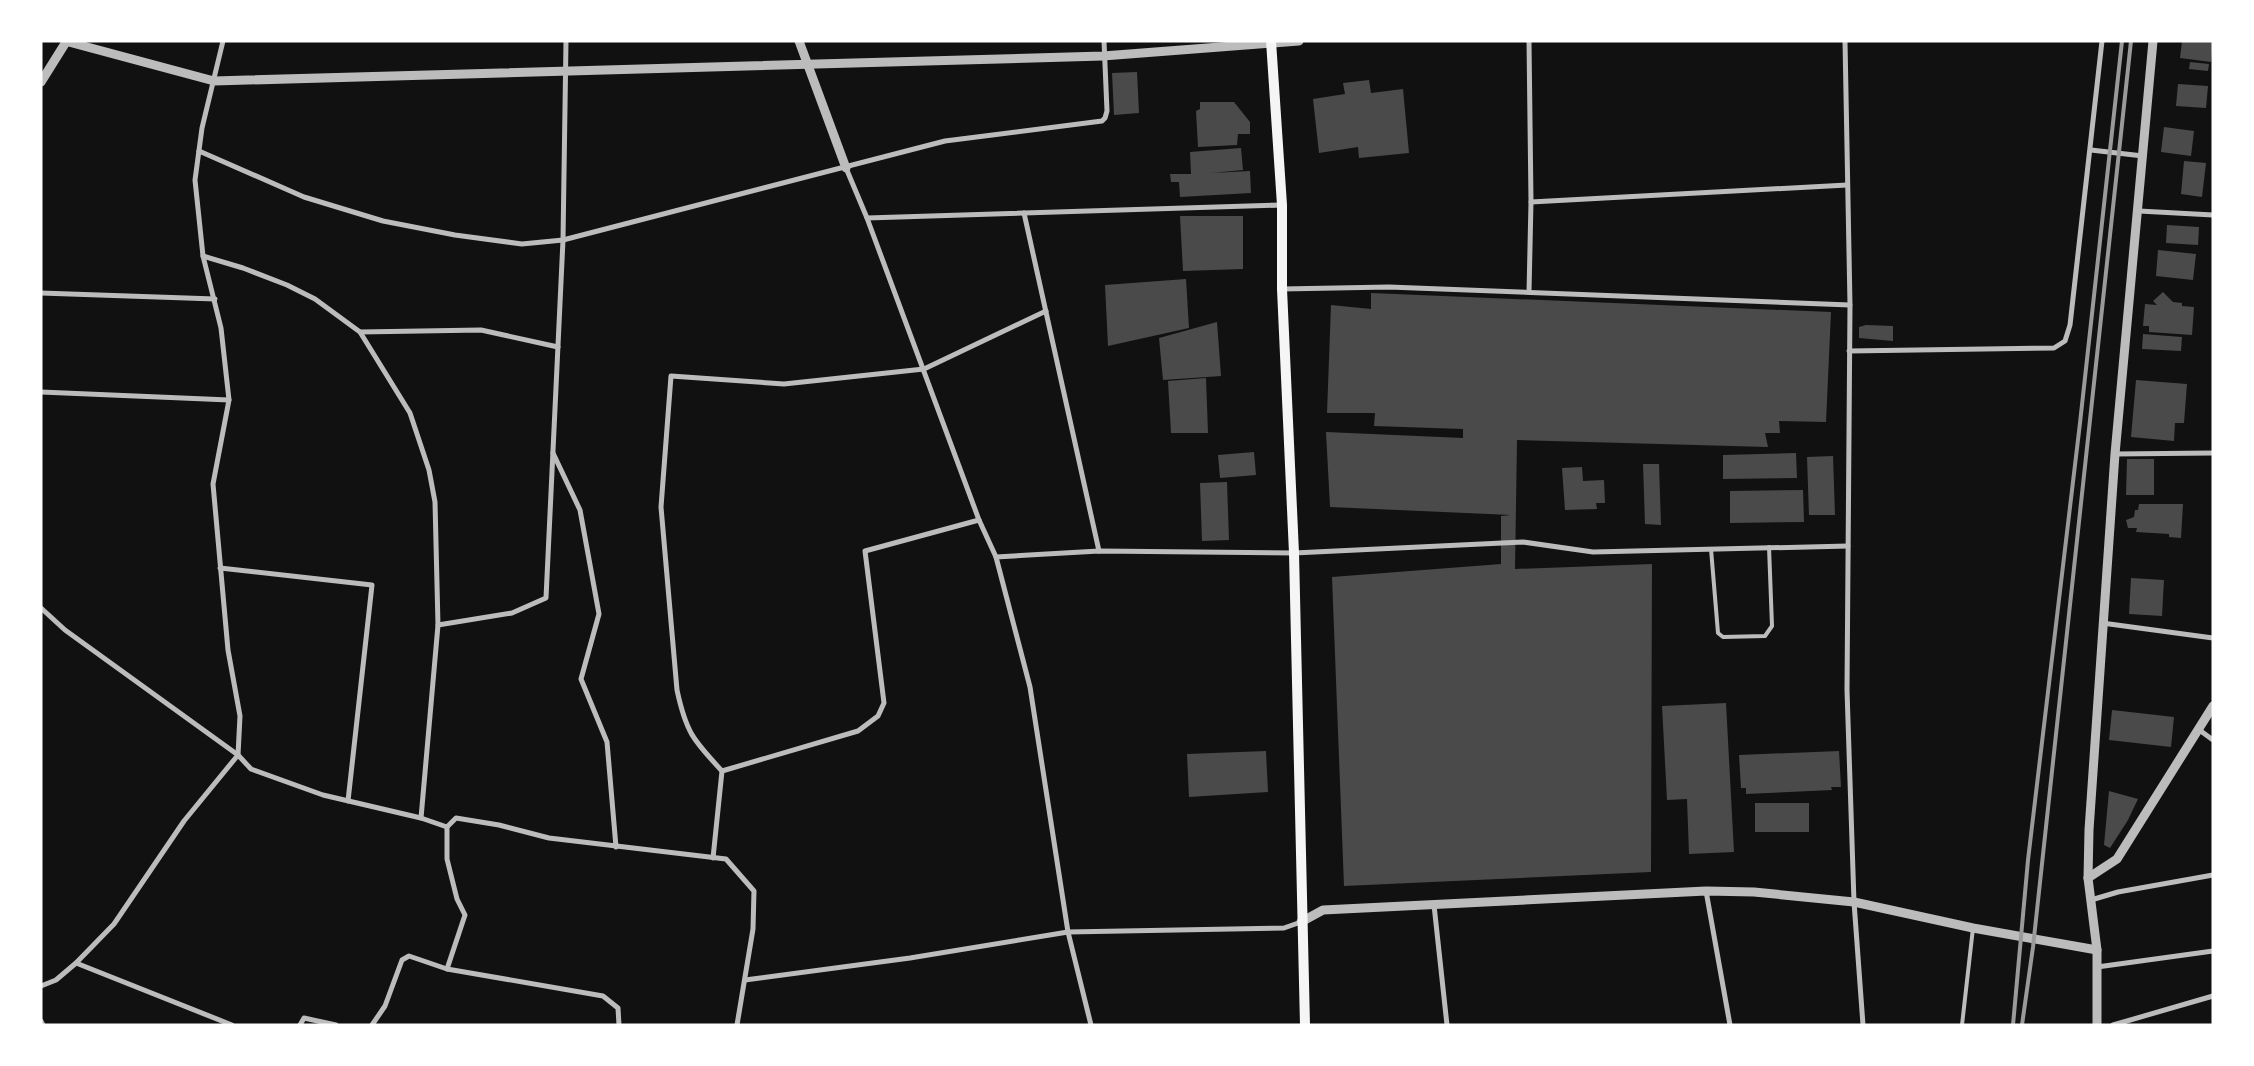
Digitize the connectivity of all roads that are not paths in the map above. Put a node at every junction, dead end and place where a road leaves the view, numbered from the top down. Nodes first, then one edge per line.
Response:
1 (66, 41) edge
2 (223, 41) edge
3 (566, 41) edge
4 (799, 41) edge
5 (1104, 41) edge
6 (1299, 41) edge
7 (1529, 41) edge
8 (1845, 41) edge
9 (2102, 41) edge
10 (2153, 41) edge
11 (1272, 43) edge
12 (1103, 56) junction
13 (806, 64) junction
14 (564, 70) junction
15 (214, 80) junction
16 (41, 82) edge
17 (2091, 150) junction
18 (199, 151) junction
19 (2144, 156) junction
20 (846, 168) junction
21 (1847, 185) junction
22 (1531, 202) junction
23 (1282, 205) junction
24 (2139, 211) junction
25 (1024, 213) junction
26 (2213, 215) edge
27 (867, 218) junction
28 (564, 240) junction
29 (203, 256) junction
30 (1282, 289) junction
31 (1529, 292) junction
32 (41, 293) edge
33 (215, 299) junction
34 (1850, 305) junction
35 (1046, 311) junction
36 (360, 332) junction
37 (558, 347) junction
38 (1849, 351) junction
39 (924, 369) junction
40 (41, 392) edge
41 (229, 400) junction
42 (553, 452) junction
43 (2213, 453) edge
44 (2115, 454) junction
45 (979, 520) junction
46 (1848, 546) junction
47 (1769, 548) junction
48 (1711, 549) junction
49 (1099, 551) junction
50 (1294, 553) junction
51 (996, 558) junction
52 (220, 568) junction
53 (41, 608) edge
54 (2102, 623) junction
55 (438, 625) junction
56 (2213, 638) edge
57 (2213, 706) edge
58 (2198, 729) junction
59 (2213, 740) edge
60 (238, 756) junction
61 (722, 772) junction
62 (348, 801) junction
63 (421, 818) junction
64 (447, 827) junction
65 (616, 847) junction
66 (713, 858) junction
67 (2213, 875) edge
68 (2088, 878) junction
69 (1706, 891) junction
70 (2091, 900) junction
71 (1854, 902) junction
72 (1434, 905) junction
73 (1302, 922) junction
74 (1973, 928) junction
75 (1068, 932) junction
76 (2097, 950) junction
77 (2213, 951) edge
78 (76, 963) junction
79 (2096, 967) junction
80 (447, 969) junction
81 (745, 980) junction
82 (41, 986) edge
83 (2213, 996) edge
84 (41, 1021) edge
85 (44, 1025) edge
86 (232, 1025) edge
87 (300, 1025) edge
88 (336, 1025) edge
89 (372, 1025) edge
90 (620, 1025) edge
91 (737, 1025) edge
92 (1091, 1025) edge
93 (1305, 1025) edge
94 (1447, 1025) edge
95 (1730, 1025) edge
96 (1864, 1025) edge
97 (1962, 1025) edge
98 (2097, 1025) edge
99 (2113, 1025) edge

1 - 15 street
1 - 16 street
2 - 15 street
3 - 14 street
4 - 13 street
5 - 12 street
6 - 11 street
7 - 22 street
8 - 21 street
9 - 17 street
10 - 19 street
11 - 12 street
11 - 23 main road
12 - 13 street
12 - 20 street
13 - 14 street
13 - 20 street
14 - 15 street
14 - 28 street
15 - 18 street
17 - 19 street
17 - 38 street
18 - 28 street
18 - 29 street
19 - 24 street
20 - 27 street
20 - 28 street
21 - 22 street
21 - 34 street
22 - 31 street
23 - 25 street
23 - 30 main road
24 - 26 street
24 - 44 street
25 - 27 street
25 - 35 street
27 - 39 street
28 - 37 street
29 - 33 street
29 - 36 street
30 - 31 street
30 - 50 main road
31 - 34 street
32 - 33 street
33 - 41 street
34 - 38 street
35 - 39 street
35 - 49 street
36 - 37 street
36 - 55 street
37 - 42 street
38 - 46 street
39 - 45 street
39 - 61 street
40 - 41 street
41 - 52 street
42 - 55 street
42 - 65 street
43 - 44 street
44 - 54 street
45 - 51 street
45 - 61 street
46 - 47 street
46 - 71 street
47 - 48 street
47 - 48 lane
48 - 50 street
49 - 50 street
49 - 51 street
50 - 73 main road
51 - 75 street
52 - 60 street
52 - 62 street
53 - 60 street
54 - 56 street
54 - 68 street
55 - 63 street
57 - 58 street
58 - 59 street
58 - 68 street
60 - 62 street
60 - 78 street
61 - 66 street
62 - 63 street
63 - 64 street
64 - 65 street
64 - 80 street
65 - 66 street
66 - 81 street
67 - 70 street
68 - 70 street
69 - 71 street
69 - 72 street
69 - 95 street
70 - 76 street
71 - 74 street
71 - 96 street
72 - 73 street
72 - 94 street
73 - 75 street
73 - 93 main road
74 - 76 street
74 - 97 lane
75 - 81 street
75 - 92 street
76 - 79 street
77 - 79 street
78 - 82 street
78 - 86 street
79 - 98 street
80 - 89 street
80 - 90 street
81 - 91 street
83 - 99 street
84 - 85 street
87 - 88 street

